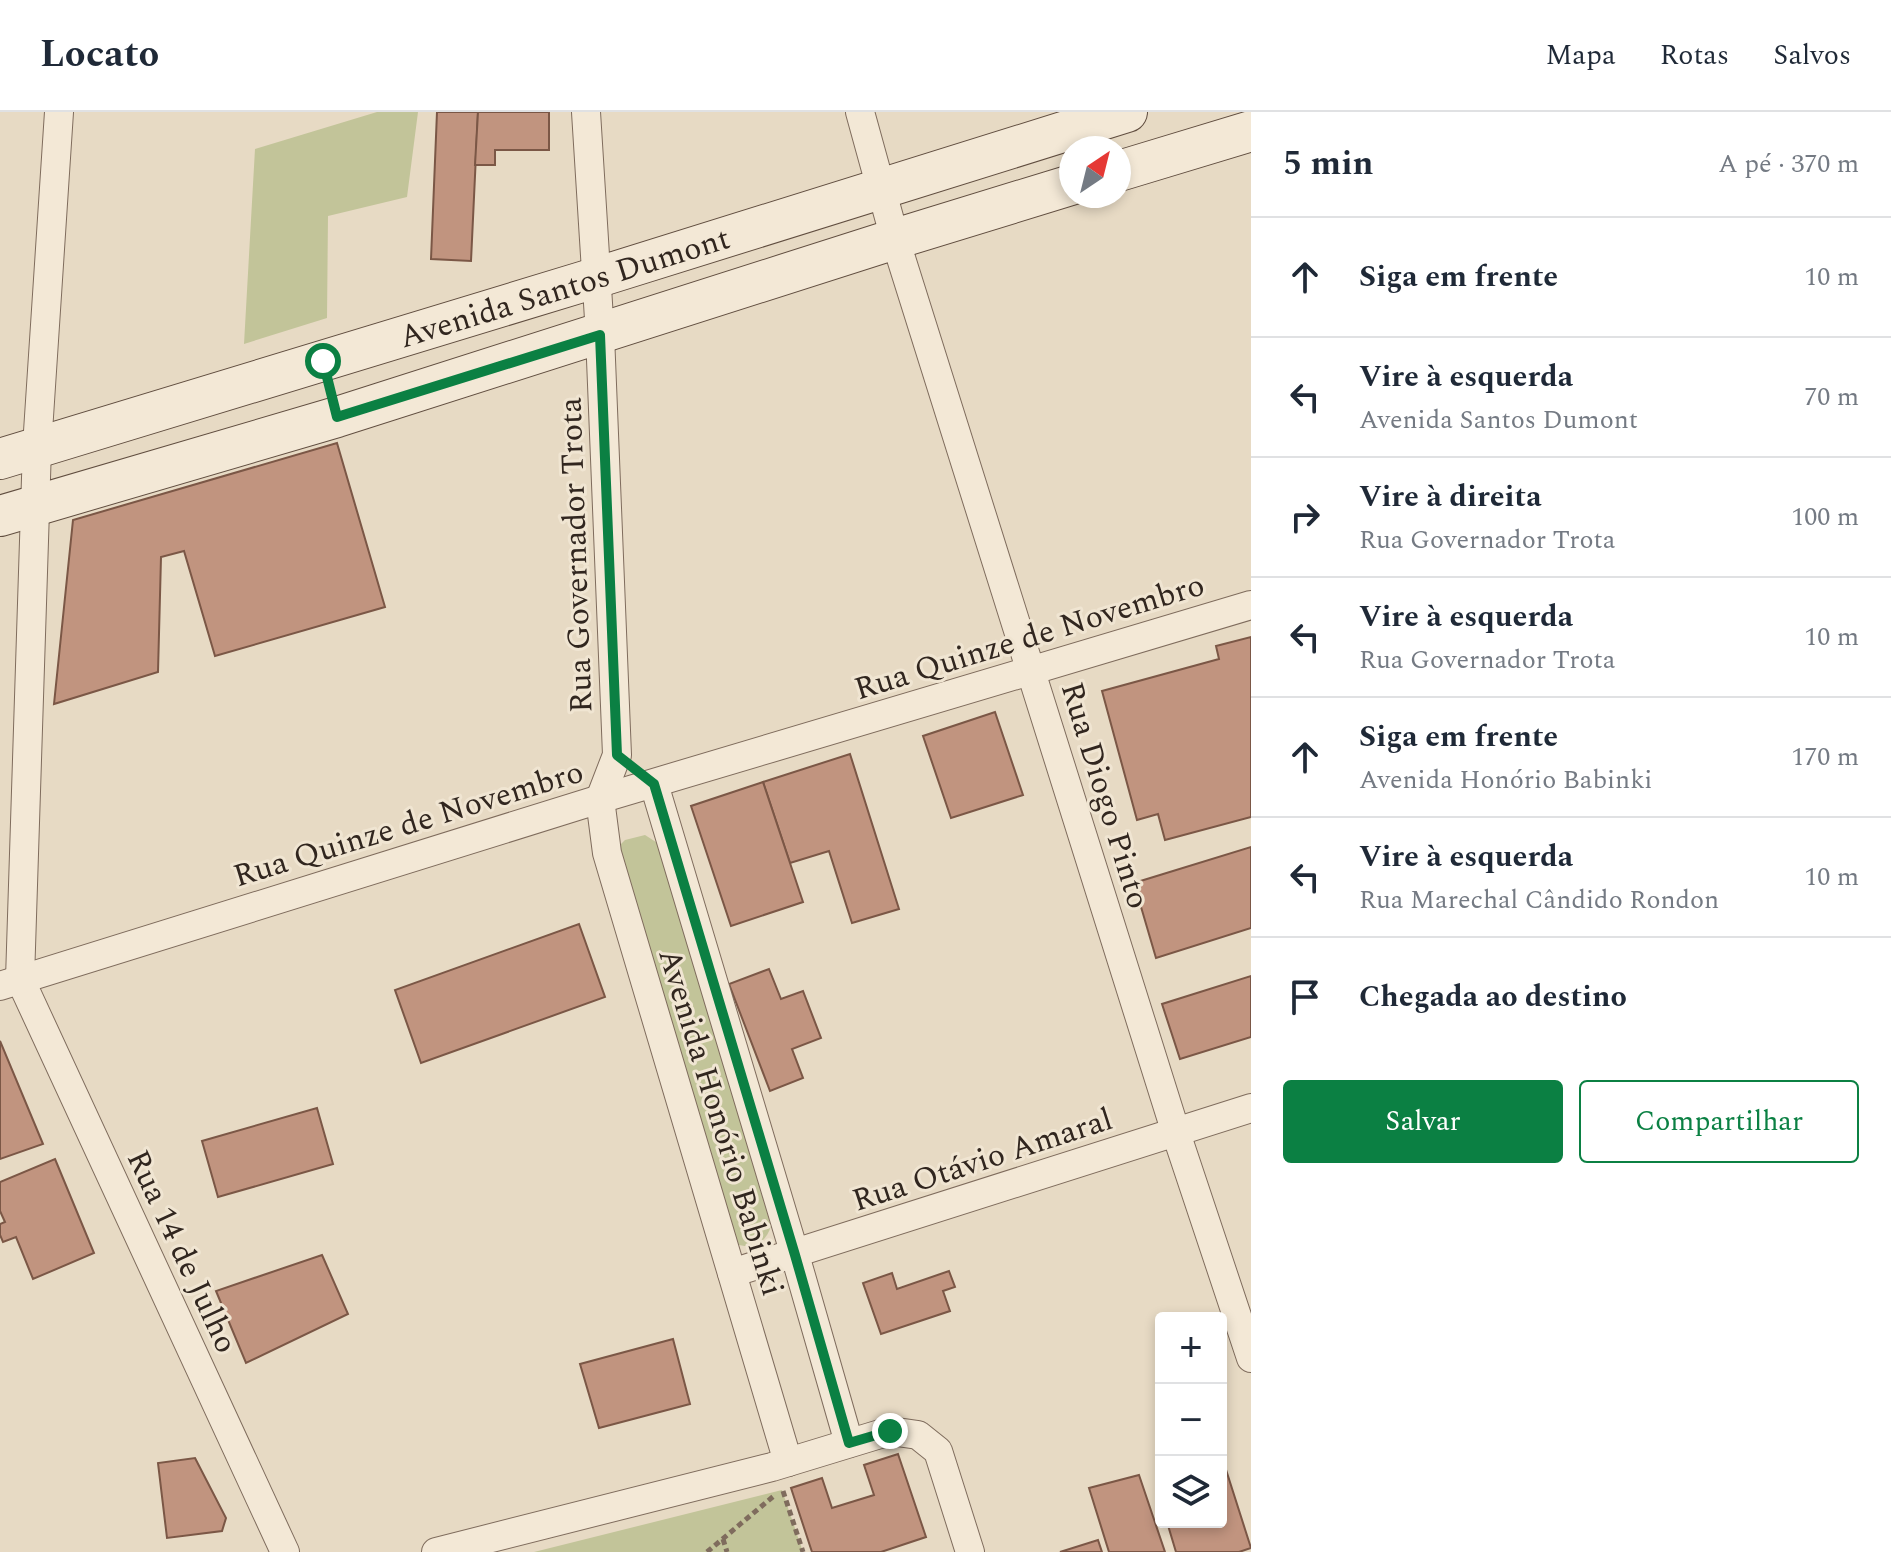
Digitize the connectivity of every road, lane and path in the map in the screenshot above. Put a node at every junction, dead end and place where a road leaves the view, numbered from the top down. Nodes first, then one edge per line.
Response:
1 (59, 112) edge
2 (586, 112) edge
3 (860, 112) edge
4 (1127, 112) edge
5 (1251, 131) edge
6 (1131, 167) edge
7 (882, 188) junction
8 (1059, 189) edge
9 (895, 239) junction
10 (595, 278) junction
11 (600, 335) junction
12 (323, 361) junction
13 (337, 417) junction
14 (37, 447) junction
15 (0, 459) edge
16 (18, 510) edge
17 (1251, 605) edge
18 (1032, 671) junction
19 (617, 755) junction
20 (654, 784) junction
21 (600, 799) junction
22 (10, 982) edge
23 (1251, 1108) edge
24 (1176, 1133) junction
25 (795, 1255) junction
26 (732, 1273) junction
27 (1251, 1358) edge
28 (849, 1443) junction
29 (785, 1476) junction
30 (768, 1493) dead end
31 (723, 1539) junction
32 (285, 1552) edge
33 (436, 1552) edge
34 (707, 1552) edge
35 (727, 1552) edge
36 (803, 1552) edge
37 (970, 1552) edge

1 - 14 street
2 - 10 street, Rua Governador Trota
3 - 7 street, Rua Diogo Pinto
4 - 7 main road, Avenida Santos Dumont
5 - 6 main road
7 - 9 street, Rua Diogo Pinto
7 - 10 main road, Avenida Santos Dumont
8 - 9 main road, Avenida Santos Dumont
9 - 11 main road, Avenida Santos Dumont
9 - 18 street, Rua Diogo Pinto
10 - 11 street, Rua Governador Trota
10 - 12 main road, Avenida Santos Dumont
11 - 13 main road, Avenida Santos Dumont
11 - 19 street, Rua Governador Trota
12 - 13 main road
12 - 14 main road, Avenida Santos Dumont
13 - 16 main road, Avenida Santos Dumont
14 - 15 main road, Avenida Santos Dumont
14 - 16 street
16 - 22 street
17 - 18 street, Rua Quinze de Novembro
18 - 20 street, Rua Quinze de Novembro
18 - 24 street, Rua Diogo Pinto
19 - 20 street, Rua Governador Trota
19 - 21 street, Rua Governador Trota
20 - 21 street, Rua Quinze de Novembro
20 - 25 street, Avenida Honório Babinki
21 - 22 street, Rua Quinze de Novembro
21 - 26 street, Avenida Honório Babinki
22 - 32 street, Rua 14 de Julho
23 - 24 street, Rua Otávio Amaral
24 - 25 street, Rua Otávio Amaral
24 - 27 street, Rua Diogo Pinto
25 - 26 street, Rua Otávio Amaral
25 - 28 street, Avenida Honório Babinki
26 - 29 street, Avenida Honório Babinki
28 - 29 street
28 - 37 street
29 - 30 path
29 - 31 path
29 - 33 street
29 - 36 path
31 - 34 path
31 - 35 path

